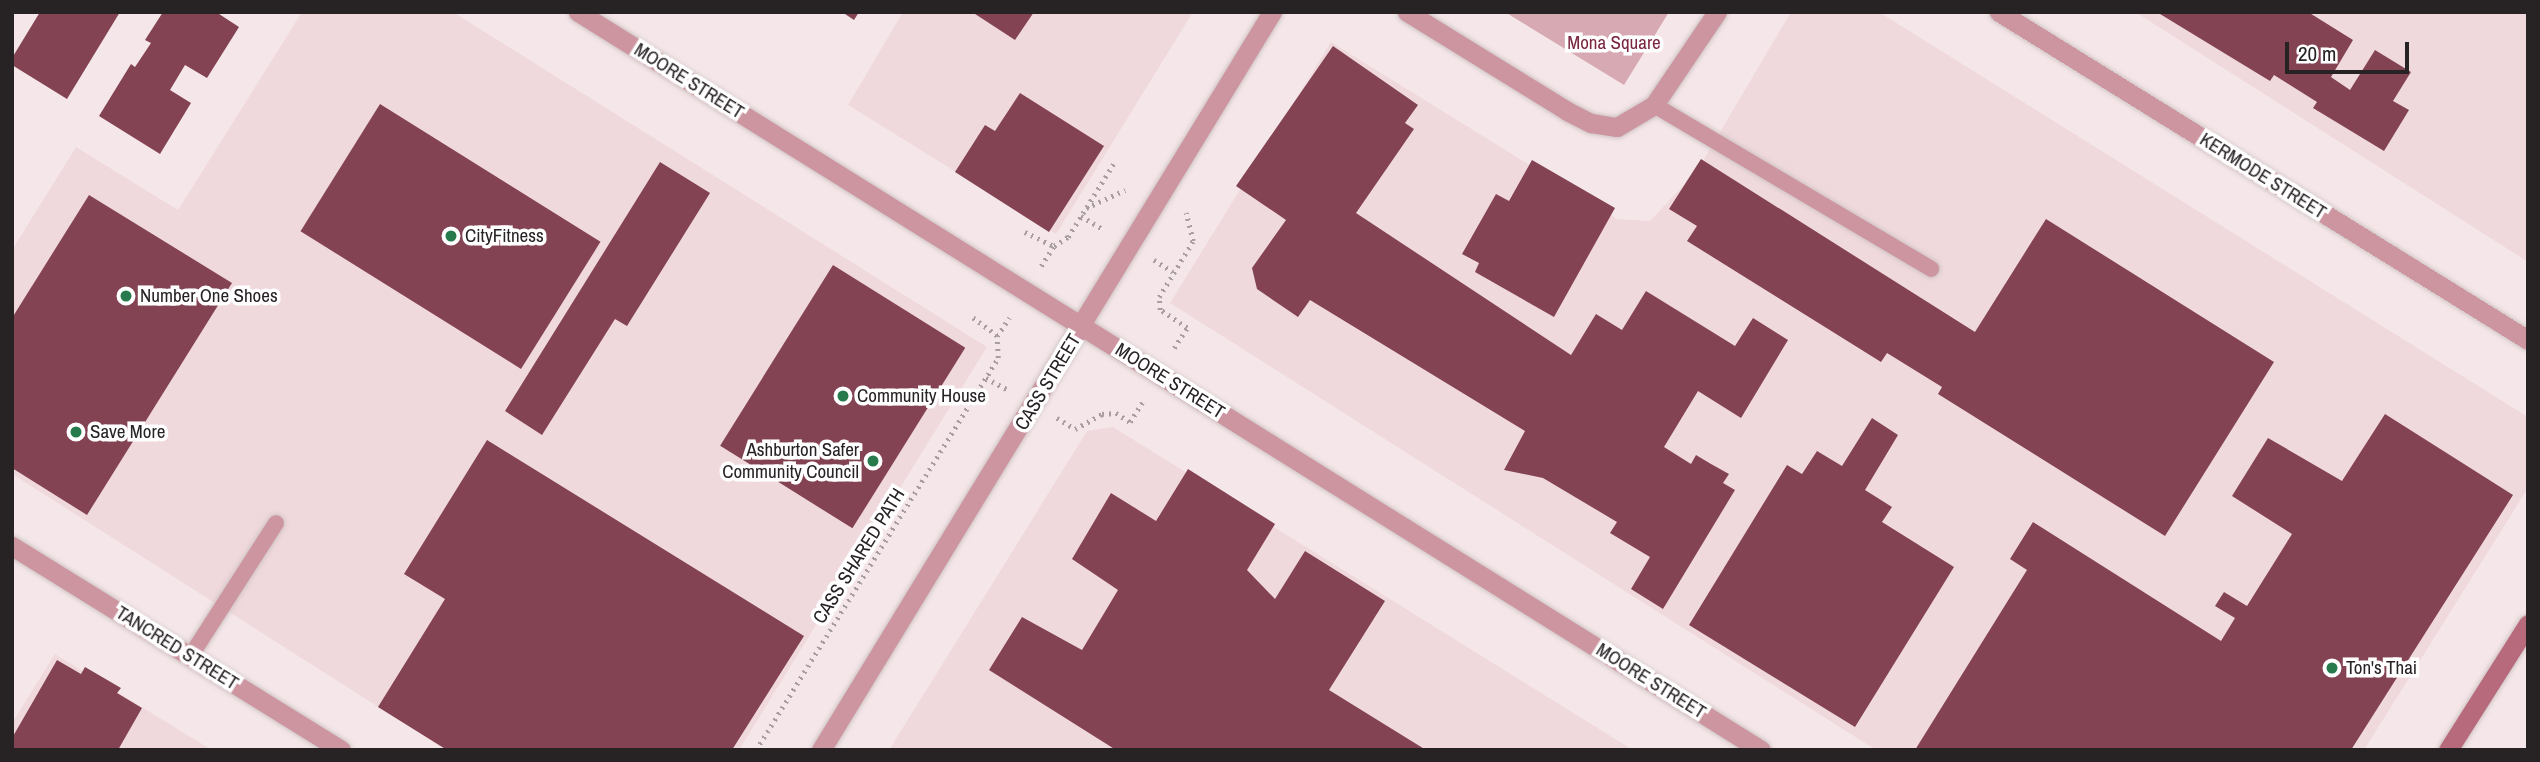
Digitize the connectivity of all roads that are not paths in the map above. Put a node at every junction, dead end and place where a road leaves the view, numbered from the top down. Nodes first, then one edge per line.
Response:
1 (578, 12) edge
2 (1272, 12) edge
3 (1407, 12) edge
4 (1717, 12) edge
5 (1999, 12) edge
6 (1654, 105) junction
7 (1931, 269) dead end
8 (1082, 326) junction
9 (2528, 340) edge
10 (276, 523) dead end
11 (12, 546) edge
12 (2528, 624) edge
13 (190, 657) junction
14 (341, 750) edge
15 (821, 750) edge
16 (1761, 750) edge
17 (2448, 750) edge

1 - 8 street, MOORE STREET
2 - 8 street, CASS STREET
3 - 6 street
4 - 6 street
5 - 9 street, KERMODE STREET
6 - 7 lane
8 - 15 street, CASS STREET
8 - 16 street, MOORE STREET
10 - 13 lane
11 - 13 street, TANCRED STREET
12 - 17 main road
13 - 14 street, TANCRED STREET

